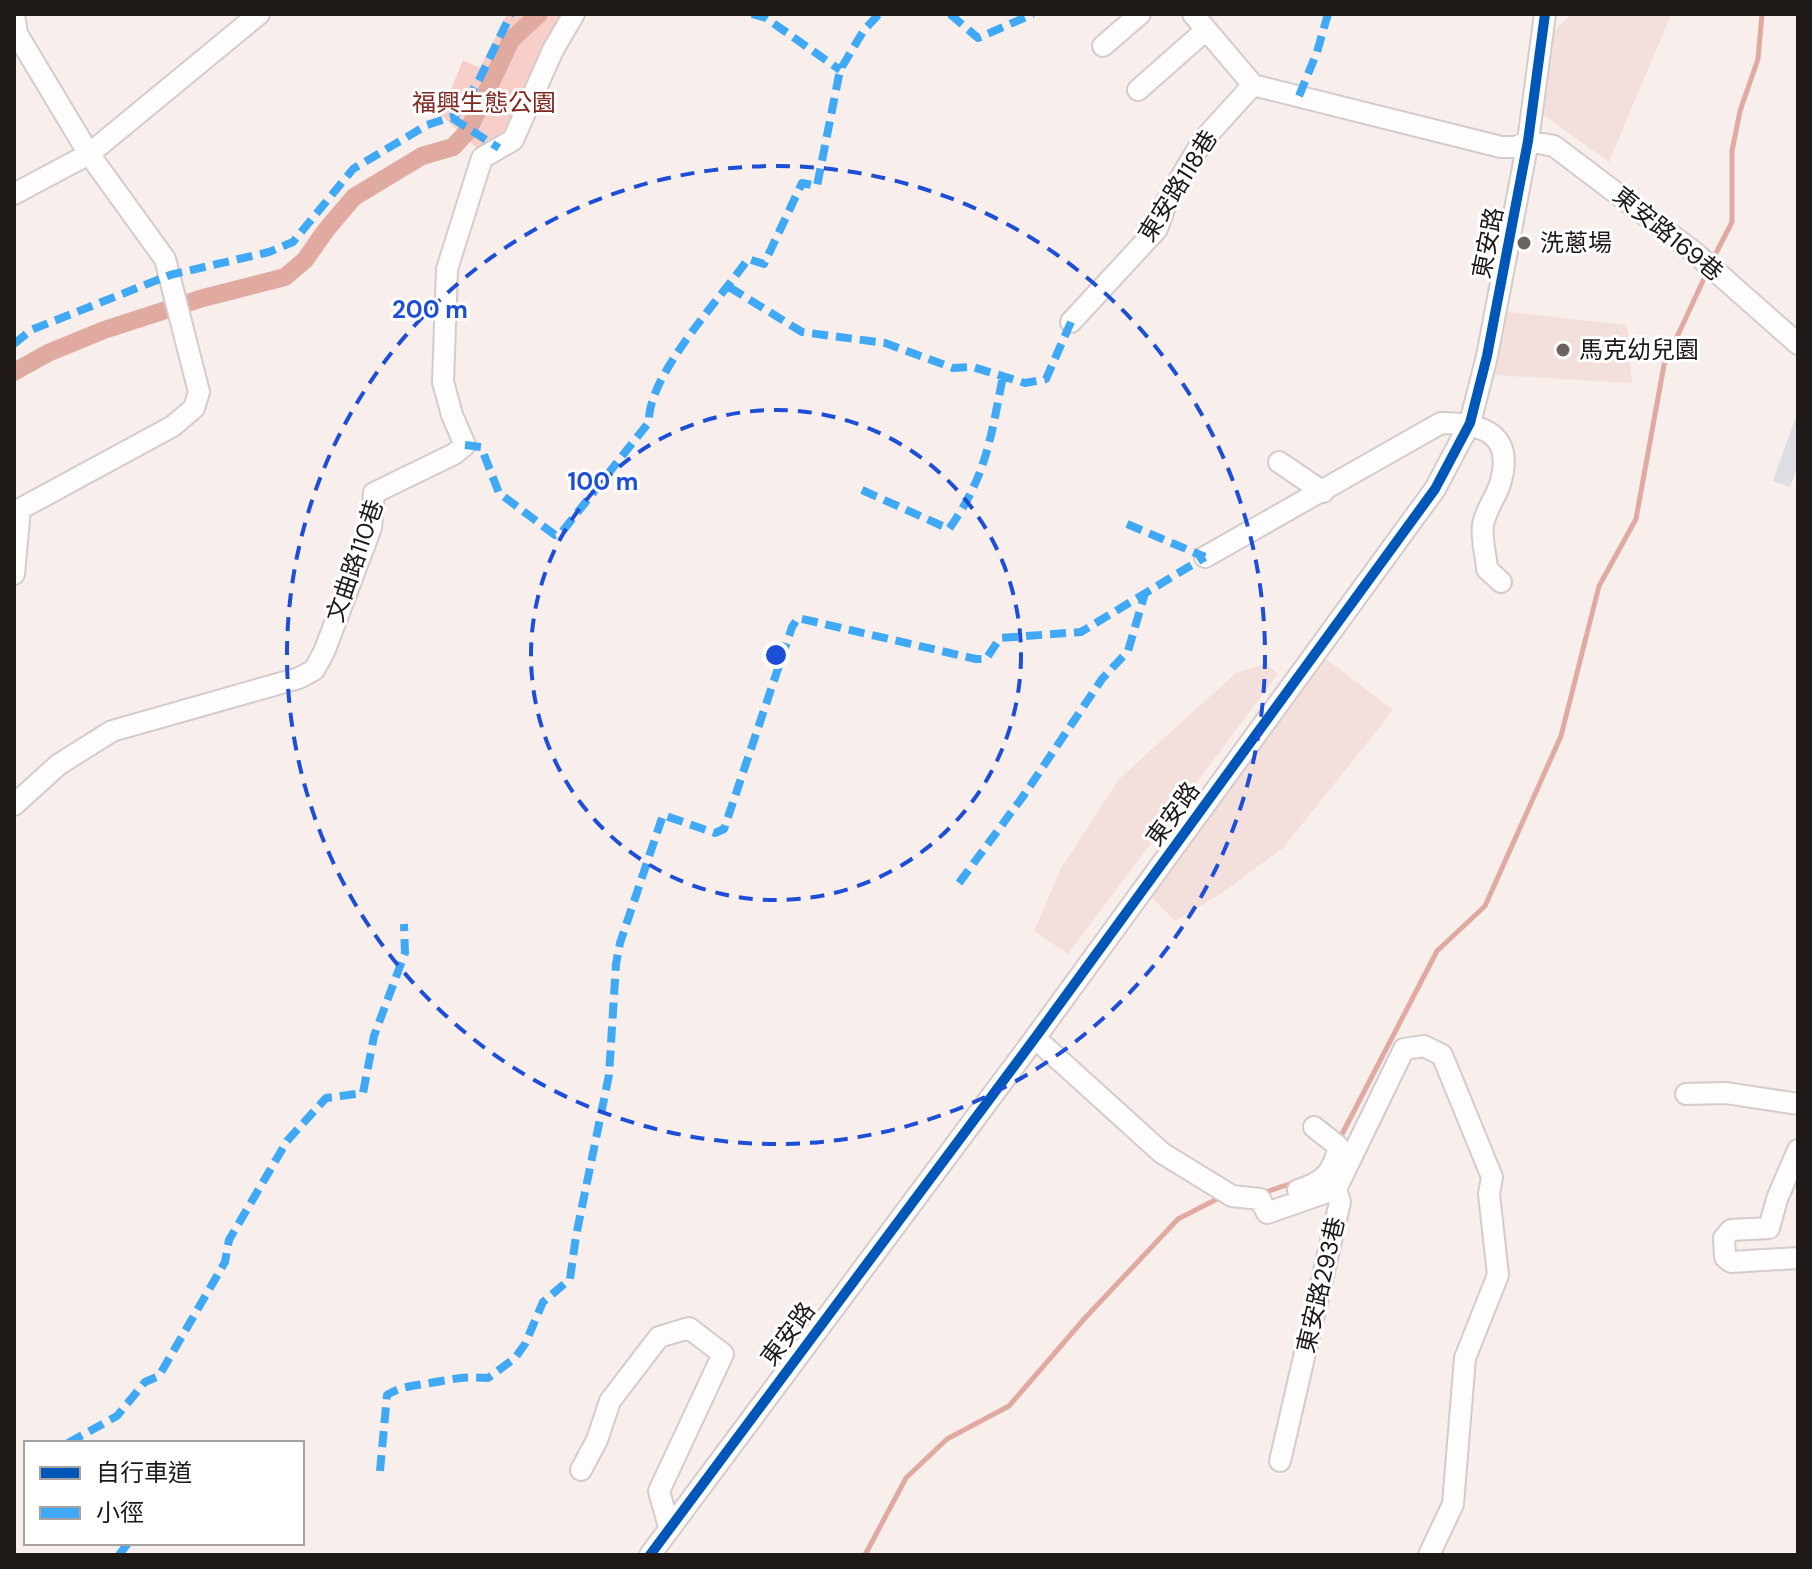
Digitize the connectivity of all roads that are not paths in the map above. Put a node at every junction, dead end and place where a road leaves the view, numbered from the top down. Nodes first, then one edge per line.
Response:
1 (14, 14) edge
2 (259, 14) edge
3 (574, 14) edge
4 (1140, 14) edge
5 (1545, 14) edge
6 (1199, 22) edge
7 (1103, 46) dead end
8 (1253, 85) junction
9 (1138, 90) dead end
10 (1528, 141) junction
11 (89, 154) junction
12 (14, 194) edge
13 (1071, 322) dead end
14 (1798, 344) edge
15 (1470, 423) junction
16 (1279, 462) dead end
17 (1323, 492) junction
18 (1205, 557) dead end
19 (14, 574) edge
20 (1501, 582) dead end
21 (14, 805) edge
22 (1035, 1038) junction
23 (1686, 1094) dead end
24 (1798, 1104) edge
25 (1314, 1127) dead end
26 (1798, 1150) edge
27 (1336, 1189) junction
28 (1260, 1199) junction
29 (1798, 1258) edge
30 (1280, 1461) dead end
31 (581, 1470) dead end
32 (669, 1527) junction
33 (650, 1555) edge
34 (1429, 1555) edge

1 - 11 street
2 - 11 street
3 - 21 street, 文曲路110巷
4 - 7 street
5 - 10 street, 東安路
6 - 8 street
6 - 9 street
8 - 10 street
8 - 13 street, 東安路118巷
10 - 14 street, 東安路169巷
10 - 15 street, 東安路
11 - 12 street
11 - 19 street
15 - 17 street
15 - 20 street
15 - 22 street, 東安路
16 - 17 street
17 - 18 street
22 - 28 street, 東安路293巷
22 - 32 street, 東安路
23 - 24 street
25 - 28 street
26 - 29 street
27 - 28 street, 東安路293巷
27 - 30 street, 東安路293巷
27 - 34 street
31 - 32 street
32 - 33 street, 東安路

